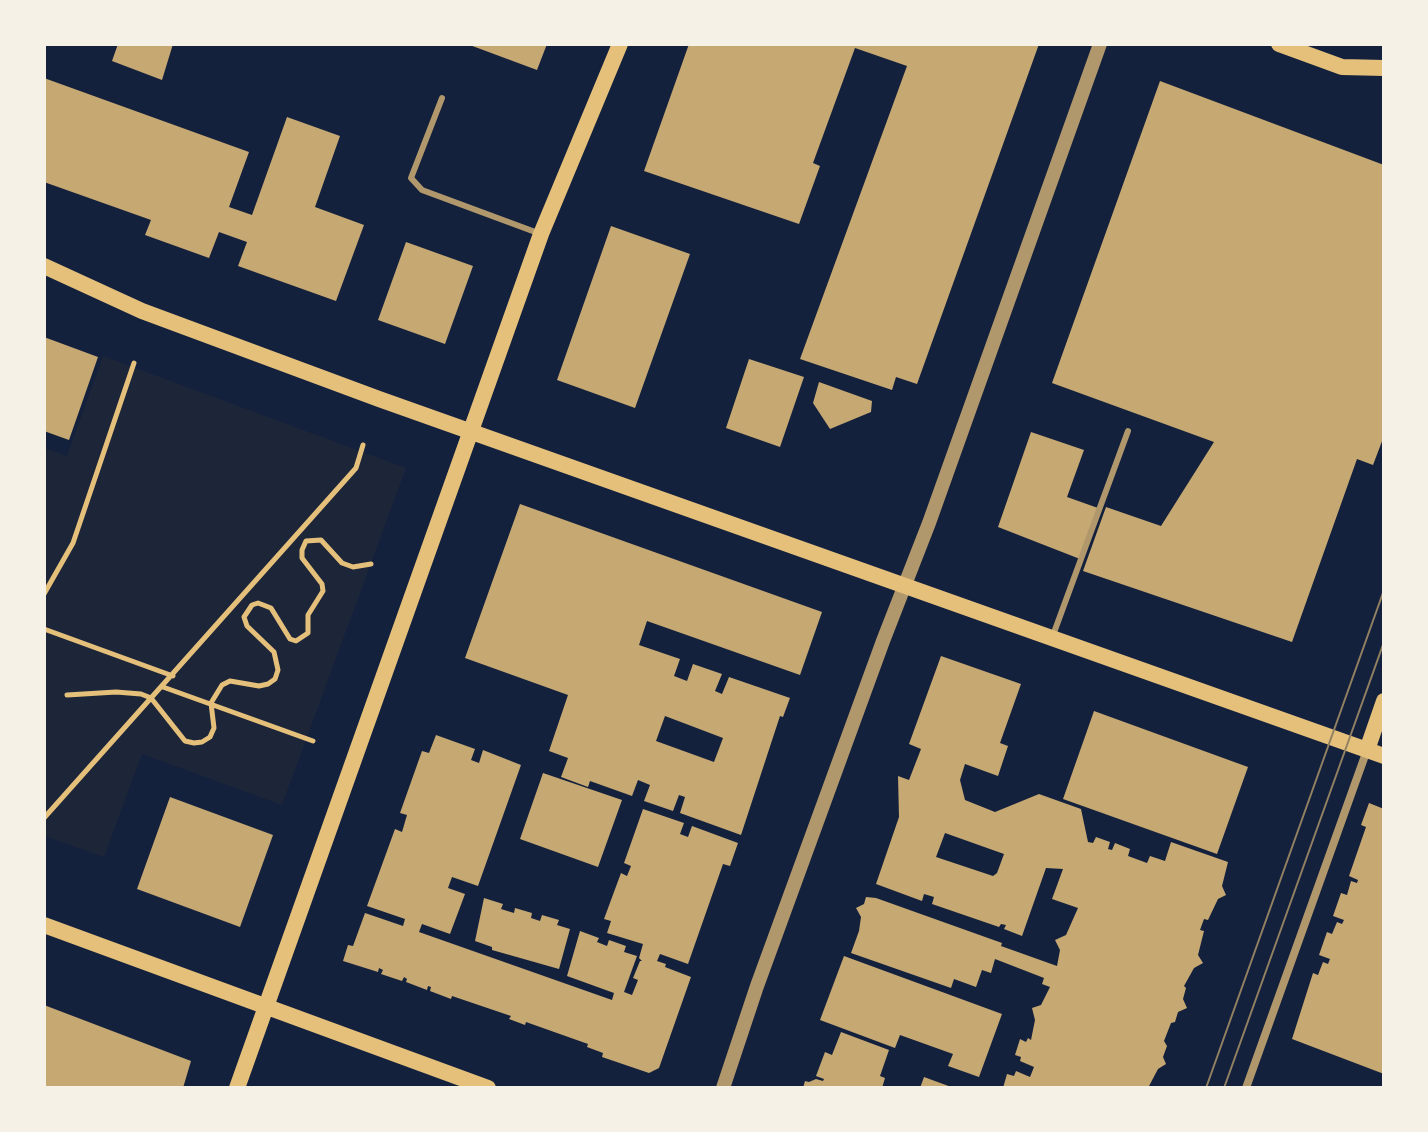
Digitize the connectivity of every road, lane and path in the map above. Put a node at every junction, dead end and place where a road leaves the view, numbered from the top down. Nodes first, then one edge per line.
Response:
1 (620, 44) edge
2 (1100, 44) edge
3 (1279, 44) edge
4 (1384, 68) edge
5 (442, 98) dead end
6 (541, 234) junction
7 (44, 266) edge
8 (134, 363) dead end
9 (1128, 431) dead end
10 (471, 432) junction
11 (363, 445) dead end
12 (371, 564) dead end
13 (906, 586) junction
14 (44, 594) edge
15 (44, 629) edge
16 (1052, 638) junction
17 (173, 676) junction
18 (163, 687) junction
19 (67, 695) dead end
20 (151, 698) junction
21 (1384, 701) edge
22 (211, 703) junction
23 (313, 741) dead end
24 (1367, 750) junction
25 (1384, 756) edge
26 (44, 818) edge
27 (44, 925) edge
28 (265, 1008) junction
29 (237, 1088) edge
30 (488, 1088) edge
31 (723, 1088) edge
32 (1246, 1088) edge

1 - 6 main road
2 - 13 street
3 - 4 main road
5 - 6 lane
6 - 10 main road
7 - 10 main road
8 - 14 path
9 - 16 lane
10 - 13 main road
10 - 28 main road
11 - 17 path
12 - 22 path
13 - 16 main road
13 - 31 street
15 - 17 path
16 - 24 main road
17 - 18 path
18 - 20 path
18 - 22 path
19 - 20 path
20 - 22 path
20 - 26 path
21 - 24 main road
22 - 23 path
24 - 25 main road
24 - 32 street
27 - 28 main road
28 - 29 main road
28 - 30 main road

